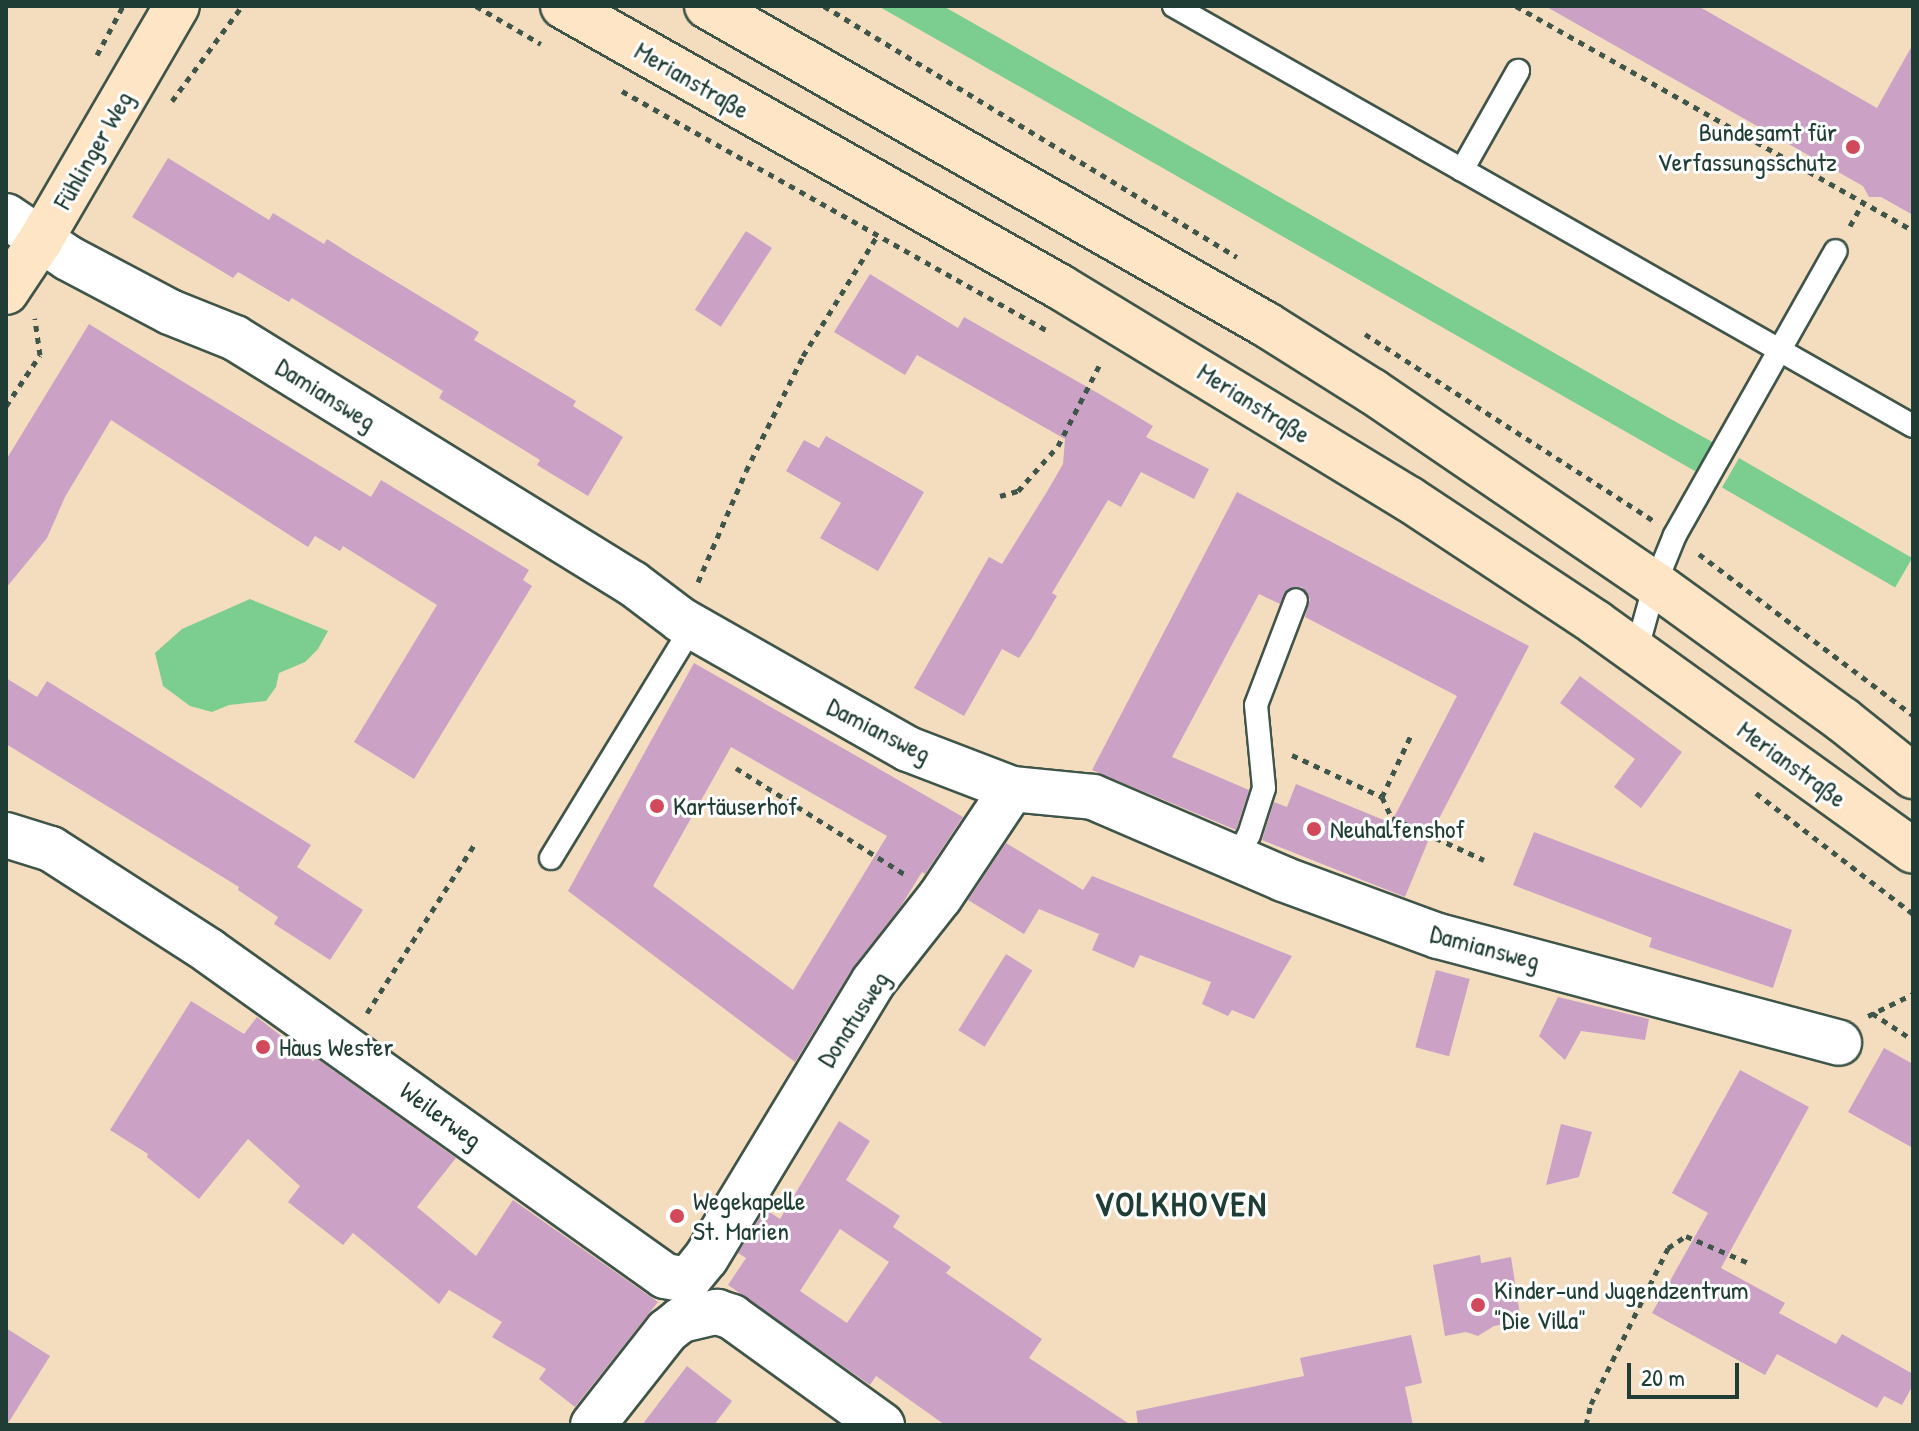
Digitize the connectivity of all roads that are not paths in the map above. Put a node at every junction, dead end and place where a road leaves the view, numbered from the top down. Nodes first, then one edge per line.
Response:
1 (177, 6) edge
2 (563, 6) edge
3 (707, 6) edge
4 (1174, 6) edge
5 (1518, 71) dead end
6 (1462, 170) junction
7 (23, 229) edge
8 (1836, 251) dead end
9 (6, 292) edge
10 (1779, 351) junction
11 (1913, 426) edge
12 (1655, 584) junction
13 (1296, 600) dead end
14 (687, 624) junction
15 (1636, 652) junction
16 (1913, 776) edge
17 (1012, 789) junction
18 (6, 835) edge
19 (1913, 851) edge
20 (551, 858) dead end
21 (1236, 859) junction
22 (1839, 1043) road end
23 (706, 1258) joint
24 (593, 1425) edge
25 (882, 1425) edge

1 - 7 street, Fühlinger Weg
2 - 15 street, Merianstraße
3 - 12 street
4 - 6 lane
5 - 6 lane
6 - 10 lane
7 - 9 street, Fühlinger Weg
7 - 14 street, Damiansweg
8 - 10 lane
10 - 11 lane
10 - 12 lane
12 - 15 lane
12 - 16 street
13 - 21 lane
14 - 17 street, Damiansweg
14 - 20 lane
15 - 19 street, Merianstraße
17 - 21 street, Damiansweg
17 - 23 street, Donatusweg
18 - 23 street, Weilerweg
21 - 22 street, Damiansweg
24 - 25 street

